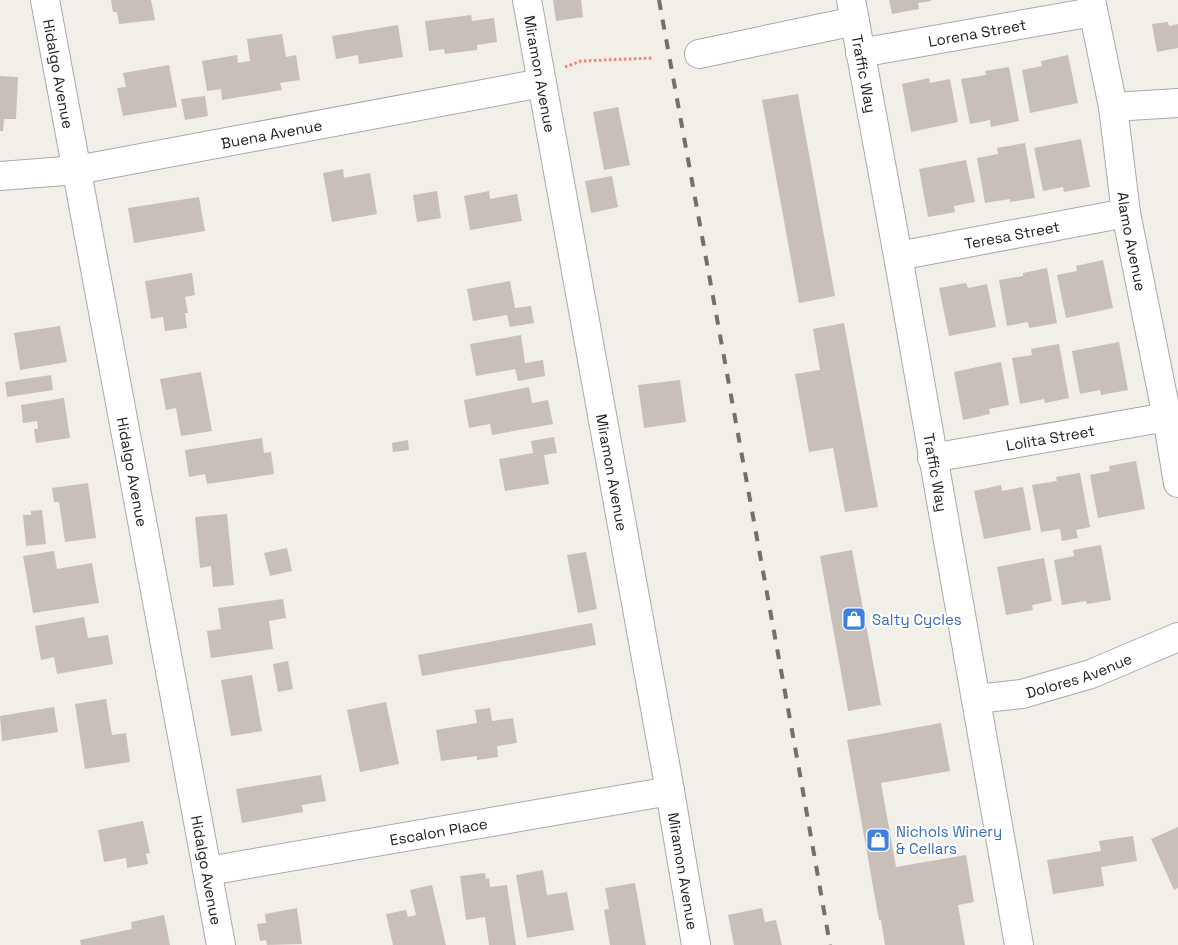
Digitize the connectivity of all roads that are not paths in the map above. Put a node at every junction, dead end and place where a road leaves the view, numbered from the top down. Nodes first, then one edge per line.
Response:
1 (45, 0) edge
2 (527, 0) edge
3 (1092, 6) edge
4 (853, 11) edge
5 (860, 53) junction
6 (699, 54) dead end
7 (541, 79) junction
8 (1178, 104) edge
9 (1113, 107) junction
10 (77, 170) junction
11 (0, 176) edge
12 (1126, 213) junction
13 (898, 256) junction
14 (1167, 417) junction
15 (932, 458) junction
16 (1178, 482) edge
17 (1178, 637) edge
18 (976, 699) junction
19 (670, 791) junction
20 (208, 871) junction
21 (221, 945) edge
22 (696, 945) edge
23 (1020, 945) edge

1 - 10 street, Hidalgo Avenue
2 - 7 street, Miramon Avenue
3 - 5 street, Lorena Street
3 - 9 street, Alamo Avenue
4 - 5 street, Traffic Way
4 - 6 street
5 - 13 street, Traffic Way
7 - 10 street, Buena Avenue
7 - 19 street, Miramon Avenue
8 - 9 street
9 - 12 street, Alamo Avenue
10 - 11 street, Buena Avenue
10 - 20 street, Hidalgo Avenue
12 - 13 street, Teresa Street
12 - 14 street, Alamo Avenue
13 - 15 street, Traffic Way
14 - 15 street, Lolita Street
14 - 16 street, Alamo Avenue
15 - 18 street, Traffic Way
17 - 18 street, Dolores Avenue
18 - 23 street, Traffic Way
19 - 20 street, Escalon Place
19 - 22 street, Miramon Avenue
20 - 21 street, Hidalgo Avenue

